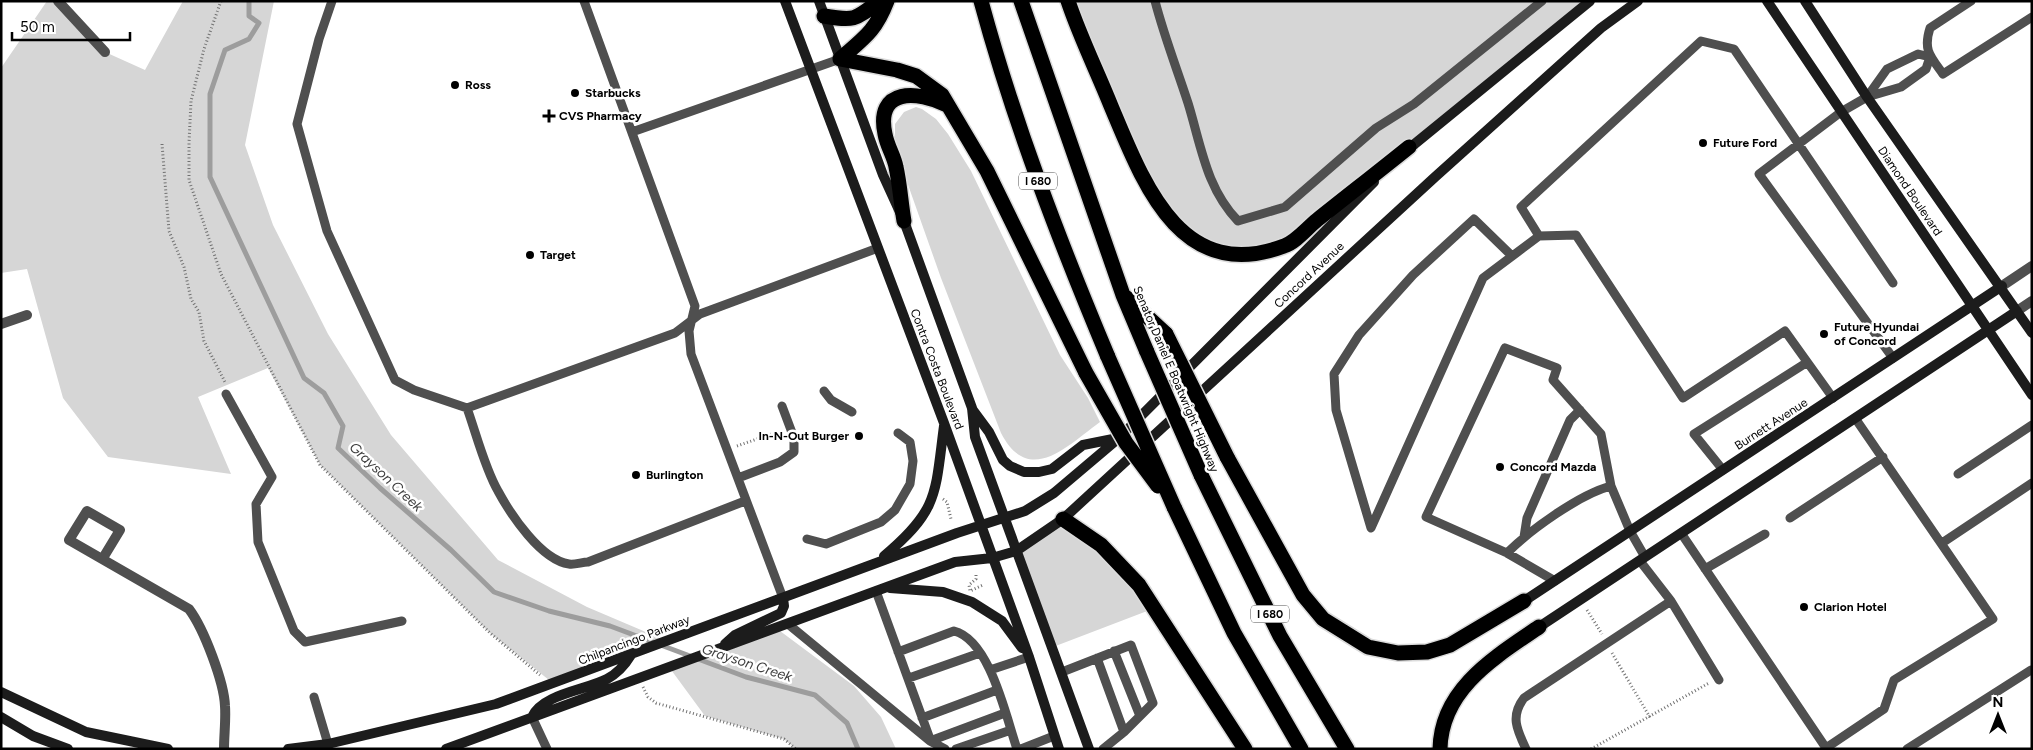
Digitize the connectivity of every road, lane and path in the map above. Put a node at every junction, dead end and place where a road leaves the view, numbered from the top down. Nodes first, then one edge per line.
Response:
1 (58, 1) edge
2 (220, 1) edge
3 (332, 1) edge
4 (584, 1) edge
5 (785, 1) edge
6 (819, 1) edge
7 (879, 1) edge
8 (887, 1) edge
9 (981, 1) edge
10 (1020, 1) edge
11 (1068, 1) edge
12 (1155, 1) edge
13 (1542, 1) edge
14 (1590, 1) edge
15 (1638, 1) edge
16 (1760, 1) edge
17 (1767, 1) edge
18 (1805, 1) edge
19 (1969, 2) edge
20 (1773, 12) junction
21 (824, 16) junction
22 (2032, 17) edge
23 (105, 52) dead end
24 (1930, 57) junction
25 (840, 59) junction
26 (809, 69) junction
27 (1867, 97) junction
28 (952, 107) junction
29 (1841, 112) junction
30 (632, 132) junction
31 (162, 144) dead end
32 (1798, 145) junction
33 (1409, 147) junction
34 (904, 222) junction
35 (1539, 236) junction
36 (878, 248) junction
37 (1512, 256) junction
38 (2032, 266) edge
39 (1893, 283) dead end
40 (2002, 286) junction
41 (1123, 295) junction
42 (2032, 301) edge
43 (1972, 306) junction
44 (2018, 311) junction
45 (27, 316) dead end
46 (690, 320) junction
47 (1, 324) edge
48 (1989, 330) junction
49 (2032, 333) edge
50 (1893, 358) junction
51 (1806, 363) junction
52 (824, 391) dead end
53 (226, 394) joint
54 (2032, 395) edge
55 (1832, 398) junction
56 (782, 406) dead end
57 (468, 408) junction
58 (972, 408) junction
59 (1580, 410) junction
60 (852, 412) dead end
61 (1855, 418) junction
62 (944, 422) junction
63 (2032, 425) edge
64 (898, 433) dead end
65 (794, 438) junction
66 (1119, 438) junction
67 (726, 446) junction
68 (1883, 458) junction
69 (1723, 470) junction
70 (1958, 474) dead end
71 (738, 478) junction
72 (2032, 483) edge
73 (1611, 486) junction
74 (940, 498) dead end
75 (745, 501) junction
76 (1174, 507) junction
77 (1790, 518) dead end
78 (951, 519) dead end
79 (1005, 519) junction
80 (1063, 519) junction
81 (980, 527) junction
82 (1630, 531) junction
83 (1681, 533) junction
84 (1765, 534) dead end
85 (1524, 537) junction
86 (807, 539) dead end
87 (1942, 543) junction
88 (1016, 551) junction
89 (1507, 552) junction
90 (102, 558) junction
91 (992, 558) junction
92 (1643, 559) junction
93 (878, 562) junction
94 (1705, 569) junction
95 (976, 575) dead end
96 (1555, 581) junction
97 (983, 585) dead end
98 (881, 590) junction
99 (783, 598) junction
100 (1582, 600) junction
101 (1524, 601) joint
102 (1671, 601) junction
103 (402, 621) dead end
104 (788, 624) junction
105 (1539, 627) joint
106 (1607, 644) junction
107 (720, 648) junction
108 (898, 652) junction
109 (1114, 652) junction
110 (980, 653) junction
111 (631, 655) junction
112 (1029, 658) junction
113 (1097, 658) junction
114 (537, 670) dead end
115 (990, 670) junction
116 (2031, 670) edge
117 (1062, 672) junction
118 (638, 678) junction
119 (909, 678) junction
120 (1719, 680) joint
121 (997, 690) junction
122 (1, 692) edge
123 (314, 697) dead end
124 (1005, 713) junction
125 (1140, 716) junction
126 (1, 717) edge
127 (532, 717) junction
128 (922, 718) junction
129 (1650, 718) junction
130 (1011, 730) junction
131 (1124, 732) junction
132 (1054, 736) junction
133 (932, 745) edge
134 (328, 746) edge
135 (68, 749) edge
136 (168, 749) edge
137 (224, 749) edge
138 (288, 749) edge
139 (446, 749) edge
140 (547, 749) edge
141 (796, 749) edge
142 (945, 749) edge
143 (956, 749) edge
144 (1018, 749) edge
145 (1022, 749) edge
146 (1059, 749) edge
147 (1089, 749) edge
148 (1103, 749) edge
149 (1245, 749) edge
150 (1301, 749) edge
151 (1347, 749) edge
152 (1440, 749) edge
153 (1526, 749) edge
154 (1592, 749) edge
155 (1907, 749) edge

1 - 23 street
2 - 114 path
3 - 57 lane
4 - 30 lane
5 - 26 main road, Contra Costa Boulevard
6 - 21 main road, Contra Costa Boulevard
7 - 21 highway
8 - 25 highway
9 - 76 highway, I 680, bridge
10 - 41 highway, Senator Daniel E Boatwright Highway / I 680
11 - 33 highway
12 - 13 lane
14 - 33 main road, Concord Avenue
15 - 80 main road, Concord Avenue
16 - 20 main road
17 - 20 main road, Diamond Boulevard
18 - 27 main road, Diamond Boulevard
19 - 24 lane
20 - 29 main road, Diamond Boulevard
21 - 25 main road, Contra Costa Boulevard
22 - 24 lane
24 - 27 lane
24 - 27 lane
25 - 26 lane
25 - 28 highway
25 - 34 main road, Contra Costa Boulevard
26 - 30 lane
26 - 36 main road, Contra Costa Boulevard
27 - 29 lane
27 - 40 main road, Diamond Boulevard
28 - 34 highway
28 - 76 highway, bridge
29 - 32 lane
29 - 43 main road, Diamond Boulevard
30 - 46 lane
31 - 53 path
32 - 35 lane
32 - 39 lane
32 - 50 lane
33 - 66 main road, Concord Avenue
34 - 58 main road, Contra Costa Boulevard
35 - 37 lane
35 - 51 lane
36 - 46 lane
36 - 62 main road, Contra Costa Boulevard
37 - 37 lane
38 - 40 street, Burnett Avenue
40 - 43 main road, Burnett Avenue
40 - 44 main road, Diamond Boulevard
41 - 101 highway, bridge
41 - 151 highway, Senator Daniel E Boatwright Highway / I 680, bridge
42 - 44 street
43 - 48 main road, Diamond Boulevard
43 - 50 main road, Burnett Avenue
44 - 48 main road
44 - 49 main road, Diamond Boulevard
45 - 47 street
46 - 57 lane
46 - 67 lane
48 - 54 main road, Diamond Boulevard
48 - 61 main road
50 - 55 main road, Burnett Avenue
51 - 55 lane
51 - 69 lane
52 - 60 lane
53 - 103 lane
55 - 69 main road, Burnett Avenue
56 - 65 lane
57 - 75 lane
58 - 66 main road
58 - 79 main road, Contra Costa Boulevard
59 - 73 lane
59 - 85 lane
59 - 89 lane
61 - 68 lane
61 - 83 main road
62 - 81 main road, Contra Costa Boulevard
62 - 93 main road
63 - 70 lane
64 - 86 lane
65 - 67 path
65 - 71 lane
66 - 79 main road, Concord Avenue
67 - 71 lane
68 - 77 lane
68 - 87 lane
69 - 82 main road, Burnett Avenue
71 - 75 lane
72 - 87 lane
73 - 82 lane
73 - 85 lane
74 - 78 path
75 - 99 lane
76 - 150 highway, I 680
79 - 81 main road, Concord Avenue
79 - 88 main road, Contra Costa Boulevard
80 - 88 main road, Concord Avenue
80 - 149 highway
81 - 91 main road, Contra Costa Boulevard
81 - 93 main road, Chilpancingo Parkway
82 - 92 lane
82 - 96 main road, Burnett Avenue
83 - 92 main road
83 - 94 lane
84 - 94 lane
85 - 89 lane
87 - 94 lane
88 - 91 main road, Concord Avenue
88 - 117 main road, Contra Costa Boulevard
89 - 96 lane
90 - 90 street
90 - 137 street
91 - 98 main road
91 - 112 main road, Contra Costa Boulevard
92 - 100 main road
92 - 102 lane
93 - 99 main road, Chilpancingo Parkway
95 - 97 path
96 - 101 main road, Burnett Avenue
98 - 104 main road
98 - 108 lane
98 - 112 main road
99 - 107 main road
99 - 111 main road, Chilpancingo Parkway
100 - 105 main road
100 - 106 path
102 - 106 lane
102 - 120 lane
104 - 107 main road
104 - 133 lane
105 - 152 highway
106 - 129 path
106 - 153 lane
107 - 118 main road
108 - 110 lane
108 - 119 lane
109 - 113 lane
109 - 125 lane
109 - 125 lane
110 - 115 lane
110 - 119 lane
111 - 127 main road
111 - 134 main road, Chilpancingo Parkway
112 - 115 lane
112 - 132 main road, Contra Costa Boulevard
113 - 117 lane
113 - 131 lane
115 - 121 lane
116 - 155 lane
117 - 147 main road, Contra Costa Boulevard
118 - 127 main road
118 - 141 path
119 - 128 lane
120 - 129 path
121 - 124 lane
121 - 128 lane
122 - 136 main road
123 - 134 lane
124 - 130 lane
124 - 133 lane
125 - 131 lane
126 - 135 main road
127 - 139 main road
127 - 140 lane
128 - 133 lane
129 - 154 path
130 - 143 lane
130 - 144 lane
131 - 148 lane
132 - 145 lane
132 - 146 main road, Contra Costa Boulevard
133 - 142 lane
134 - 138 main road, Chilpancingo Parkway

